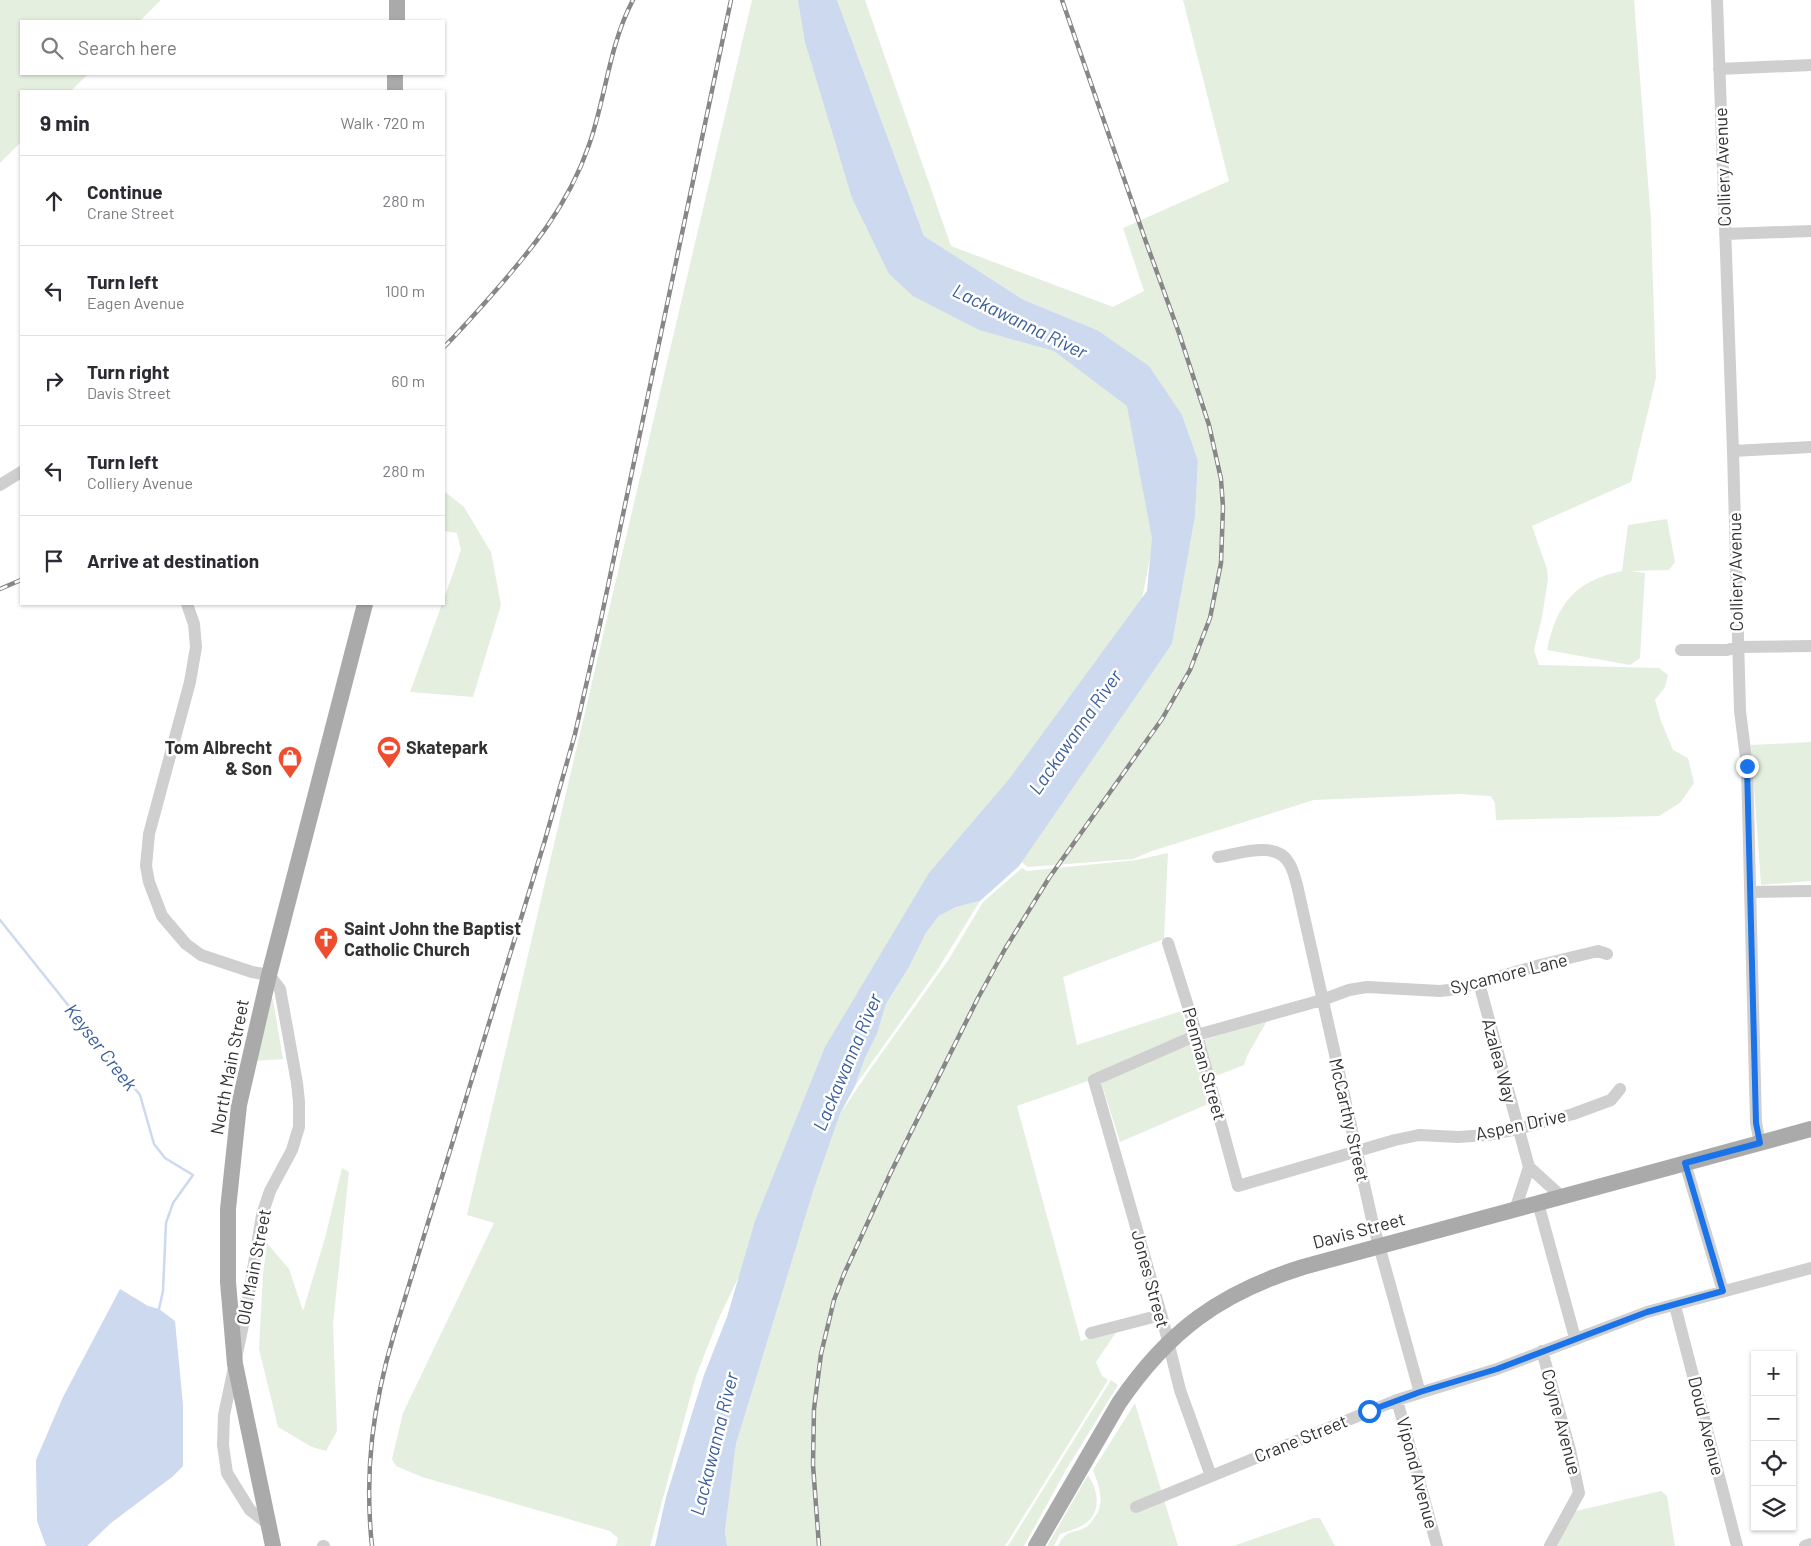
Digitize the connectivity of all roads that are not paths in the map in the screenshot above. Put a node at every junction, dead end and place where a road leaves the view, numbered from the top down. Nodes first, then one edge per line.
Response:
1 (397, 0) edge
2 (1717, 0) edge
3 (397, 20) edge
4 (1811, 65) edge
5 (1719, 69) junction
6 (395, 75) edge
7 (394, 90) edge
8 (1811, 231) edge
9 (1725, 234) junction
10 (1811, 447) edge
11 (1734, 451) junction
12 (20, 473) edge
13 (0, 485) edge
14 (187, 605) edge
15 (365, 605) edge
16 (1811, 646) edge
17 (1738, 647) junction
18 (1681, 650) dead end
19 (1218, 857) dead end
20 (1811, 891) edge
21 (1750, 892) junction
22 (1168, 943) dead end
23 (1607, 954) dead end
24 (269, 976) junction
25 (1478, 983) junction
26 (1322, 1000) junction
27 (1198, 1035) junction
28 (1094, 1080) joint
29 (1620, 1089) dead end
30 (1518, 1129) junction
31 (1811, 1129) edge
32 (1760, 1143) junction
33 (1356, 1152) junction
34 (1685, 1163) junction
35 (1529, 1167) junction
36 (1238, 1186) joint
37 (1562, 1197) junction
38 (1538, 1203) junction
39 (1515, 1210) junction
40 (1379, 1246) junction
41 (1811, 1269) edge
42 (1723, 1291) junction
43 (1675, 1306) junction
44 (1161, 1315) junction
45 (1091, 1333) dead end
46 (1575, 1338) junction
47 (1167, 1343) junction
48 (1542, 1352) junction
49 (235, 1364) junction
50 (1420, 1392) junction
51 (1397, 1400) junction
52 (1210, 1476) junction
53 (1136, 1507) dead end
54 (268, 1524) junction
55 (1811, 1544) edge
56 (273, 1546) edge
57 (1036, 1546) edge
58 (1436, 1546) edge
59 (1550, 1546) edge
60 (1737, 1546) edge
61 (1805, 1546) edge

1 - 3 main road
2 - 5 street, Colliery Avenue
4 - 5 street
5 - 9 street, Colliery Avenue
6 - 7 main road
8 - 9 street
9 - 11 street, Colliery Avenue
10 - 11 street
11 - 17 street, Colliery Avenue
12 - 13 street
14 - 24 street
15 - 24 main road, North Main Street
16 - 17 street
17 - 18 street
17 - 21 street, Colliery Avenue
19 - 26 street, McCarthy Street
20 - 21 street
21 - 32 street, Colliery Avenue
22 - 27 street, Penman Street
23 - 25 street, Sycamore Lane
24 - 49 main road, North Main Street
24 - 49 street, Old Main Street
25 - 26 street, Sycamore Lane
25 - 30 street, Azalea Way
26 - 27 street, Sycamore Lane
26 - 33 street, McCarthy Street
27 - 28 street, Sycamore Lane
27 - 36 street, Penman Street
28 - 44 street, Jones Street
29 - 30 street, Aspen Drive
30 - 33 street, Aspen Drive
30 - 35 street, Azalea Way
31 - 32 main road, Davis Street
32 - 34 main road, Davis Street
33 - 36 street, Aspen Drive
33 - 40 street, McCarthy Street
34 - 37 main road, Davis Street
34 - 42 street
35 - 37 street
35 - 39 street
37 - 38 main road, Davis Street
38 - 39 main road, Davis Street
38 - 46 street
39 - 40 main road, Davis Street
40 - 47 main road, Davis Street
40 - 50 street, McCarthy Street
41 - 42 street, Crane Street
42 - 43 street, Crane Street
43 - 46 street, Crane Street
43 - 60 street, Doud Avenue
44 - 45 street
44 - 47 street, Jones Street
46 - 48 street, Crane Street
47 - 52 street, Jones Street
47 - 57 main road, Davis Street
48 - 50 street, Crane Street
48 - 59 street, Coyne Avenue
49 - 54 main road, North Main Street
49 - 54 street, Old Main Street
50 - 51 street, Crane Street
51 - 52 street, Crane Street
51 - 58 street, Vipond Avenue
52 - 53 street, Crane Street
54 - 56 main road, North Main Street
55 - 61 street

